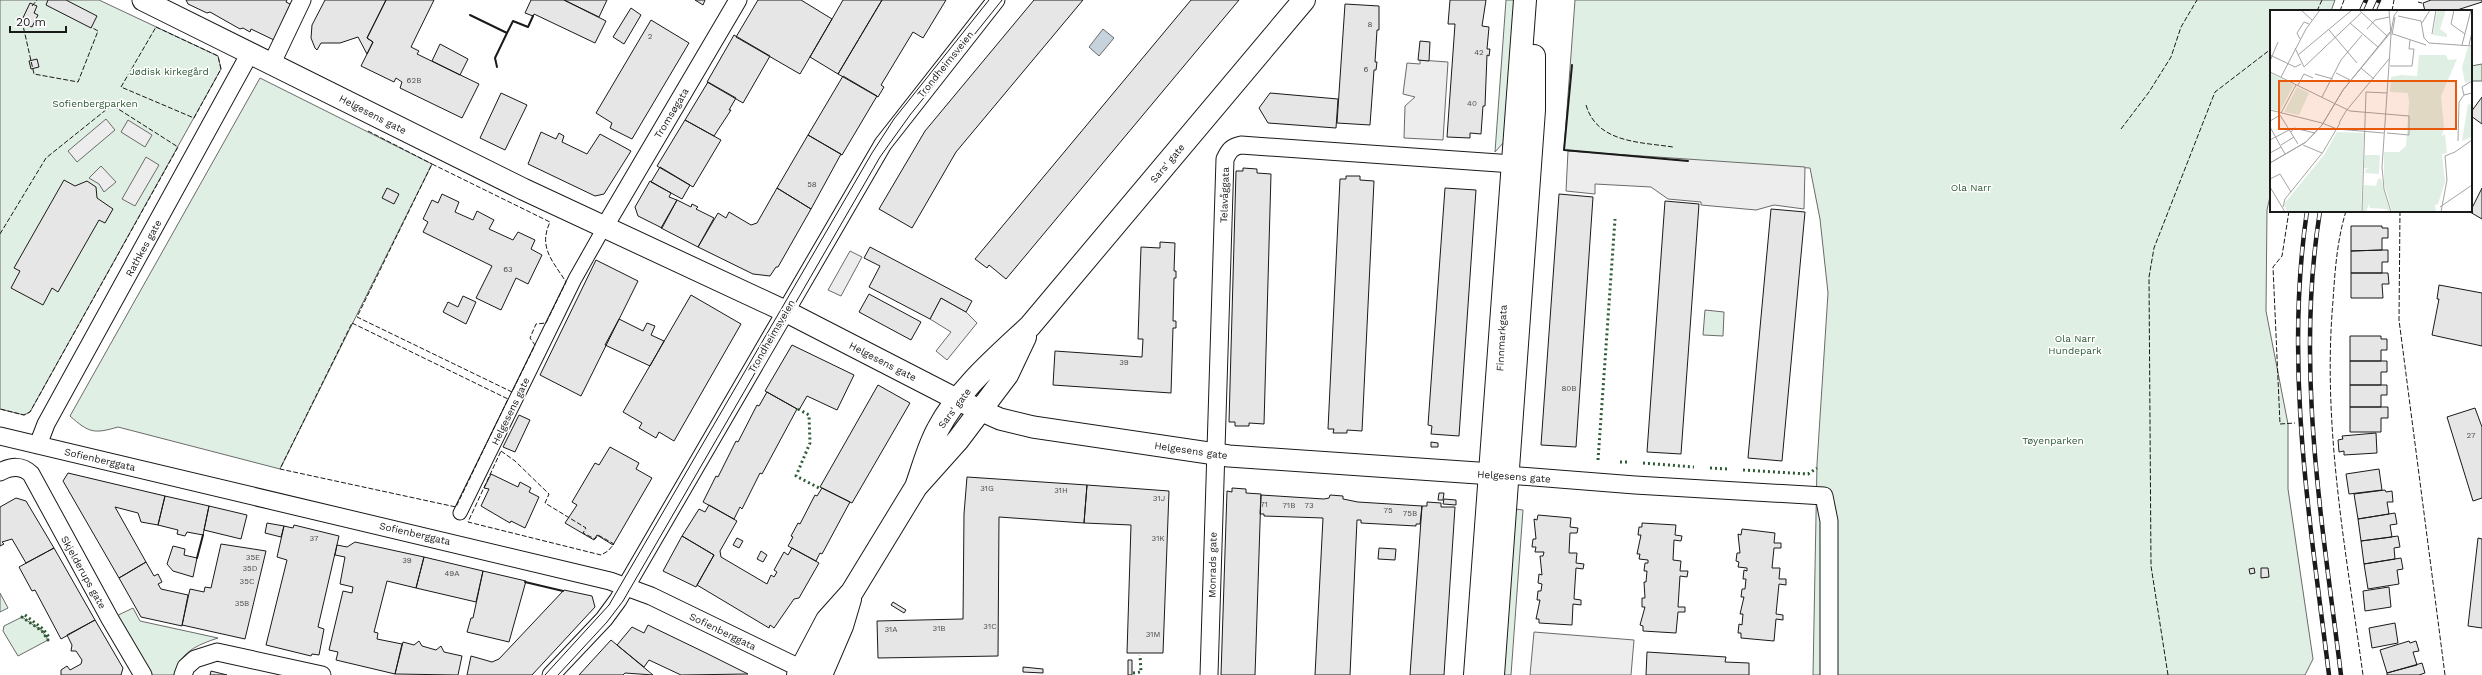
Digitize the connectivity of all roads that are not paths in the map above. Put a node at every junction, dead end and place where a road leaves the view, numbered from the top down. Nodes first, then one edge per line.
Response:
1 (143, 0) edge
2 (302, 0) edge
3 (738, 0) edge
4 (996, 0) edge
5 (1304, 0) edge
6 (1525, 0) edge
7 (1538, 0) edge
8 (250, 53) junction
9 (272, 63) junction
10 (1513, 164) junction
11 (605, 226) junction
12 (785, 311) junction
13 (1030, 326) junction
14 (958, 400) junction
15 (979, 411) junction
16 (0, 436) edge
17 (38, 445) junction
18 (1215, 454) junction
19 (0, 472) edge
20 (1499, 474) junction
21 (916, 487) junction
22 (460, 512) dead end
23 (625, 586) junction
24 (809, 674) edge
25 (143, 675) edge
26 (183, 675) edge
27 (322, 675) edge
28 (551, 675) edge
29 (1209, 675) edge
30 (1475, 675) edge
31 (1493, 675) edge
32 (1829, 675) edge

1 - 8 street, Helgesens gate
2 - 9 street
3 - 11 street, Tromsøgata
4 - 12 street, Trondheimsveien
5 - 13 main road, Sars' gate
6 - 10 main road, Finnmarkgata
7 - 20 main road, Finnmarkgata
8 - 9 street, Helgesens gate
8 - 17 street, Rathkes gate
9 - 11 street, Helgesens gate
10 - 18 street, Telavåggata
10 - 20 main road, Finnmarkgata
11 - 12 street, Helgesens gate
11 - 22 street, Helgesens gate
12 - 14 street, Helgesens gate
12 - 23 street, Trondheimsveien
13 - 14 main road, Sars' gate
13 - 15 main road, Sars' gate
14 - 15 street, Helgesens gate
14 - 21 main road, Sars' gate
15 - 18 street, Helgesens gate
15 - 21 main road, Sars' gate
16 - 17 street, Sofienberggata
17 - 23 street, Sofienberggata
18 - 20 street, Helgesens gate
18 - 29 street, Monrads gate
19 - 25 street, Skjelderups gate
20 - 30 main road, Finnmarkgata
20 - 31 main road, Finnmarkgata
20 - 32 street, Helgesens gate
21 - 24 main road, Sars' gate
23 - 24 street, Sofienberggata
23 - 28 street, Trondheimsveien
26 - 27 street

